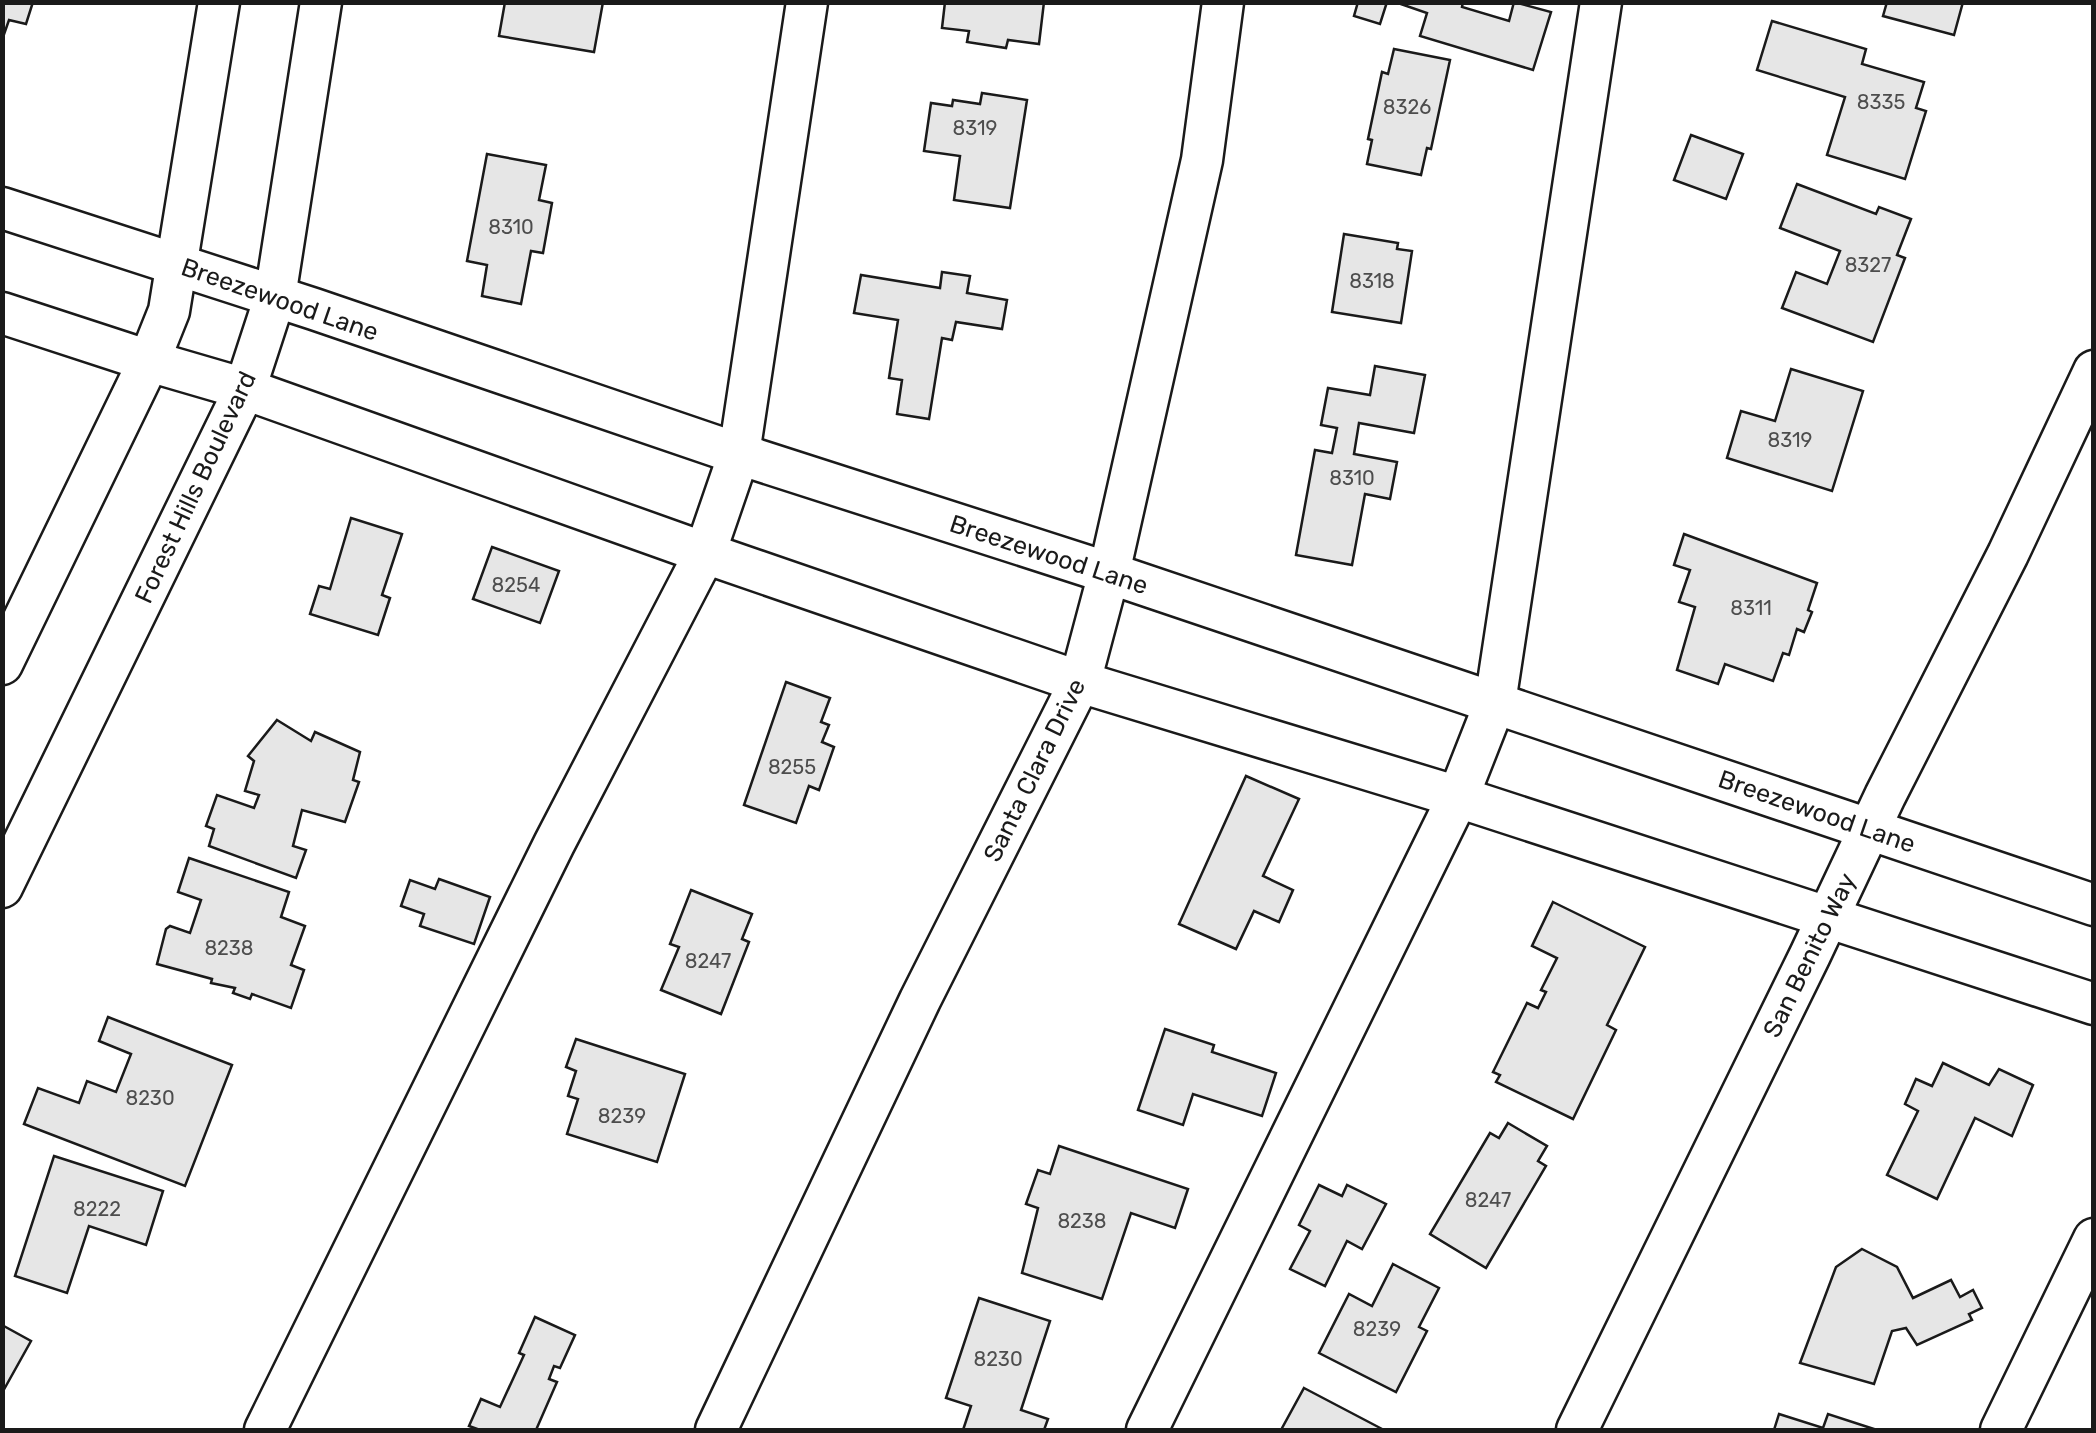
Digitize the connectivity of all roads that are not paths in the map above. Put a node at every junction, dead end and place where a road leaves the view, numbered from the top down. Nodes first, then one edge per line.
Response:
1 (219, 2) edge
2 (320, 2) edge
3 (806, 2) edge
4 (1223, 2) edge
5 (1602, 2) edge
6 (2, 208) edge
7 (178, 264) junction
8 (275, 297) junction
9 (2, 312) edge
10 (149, 361) junction
11 (2094, 371) edge
12 (244, 388) junction
13 (739, 454) junction
14 (705, 553) junction
15 (1109, 573) junction
16 (2, 664) edge
17 (1080, 682) junction
18 (1495, 702) junction
19 (1458, 798) junction
20 (1870, 829) junction
21 (2, 887) edge
22 (2094, 905) edge
23 (1826, 917) junction
24 (2094, 1004) edge
25 (2094, 1238) edge
26 (266, 1430) edge
27 (716, 1430) edge
28 (1146, 1430) edge
29 (1577, 1430) edge
30 (2000, 1430) edge

1 - 7 street
2 - 8 street, Forest Hills Boulevard
3 - 13 street
4 - 15 street, Santa Clara Drive
5 - 18 street
6 - 7 street, Breezewood Lane
7 - 8 street, Breezewood Lane
7 - 10 street
8 - 12 street, Forest Hills Boulevard
8 - 13 street, Breezewood Lane
9 - 10 street
10 - 12 street
10 - 16 street
11 - 20 street, San Benito Way
12 - 14 street
12 - 21 street, Forest Hills Boulevard
13 - 14 street
13 - 15 street, Breezewood Lane
14 - 17 street
14 - 26 street
15 - 17 street, Santa Clara Drive
15 - 18 street, Breezewood Lane
17 - 19 street
17 - 27 street, Santa Clara Drive
18 - 19 street
18 - 20 street, Breezewood Lane
19 - 23 street
19 - 28 street
20 - 22 street, Breezewood Lane
20 - 23 street, San Benito Way
23 - 24 street
23 - 29 street, San Benito Way
25 - 30 street

